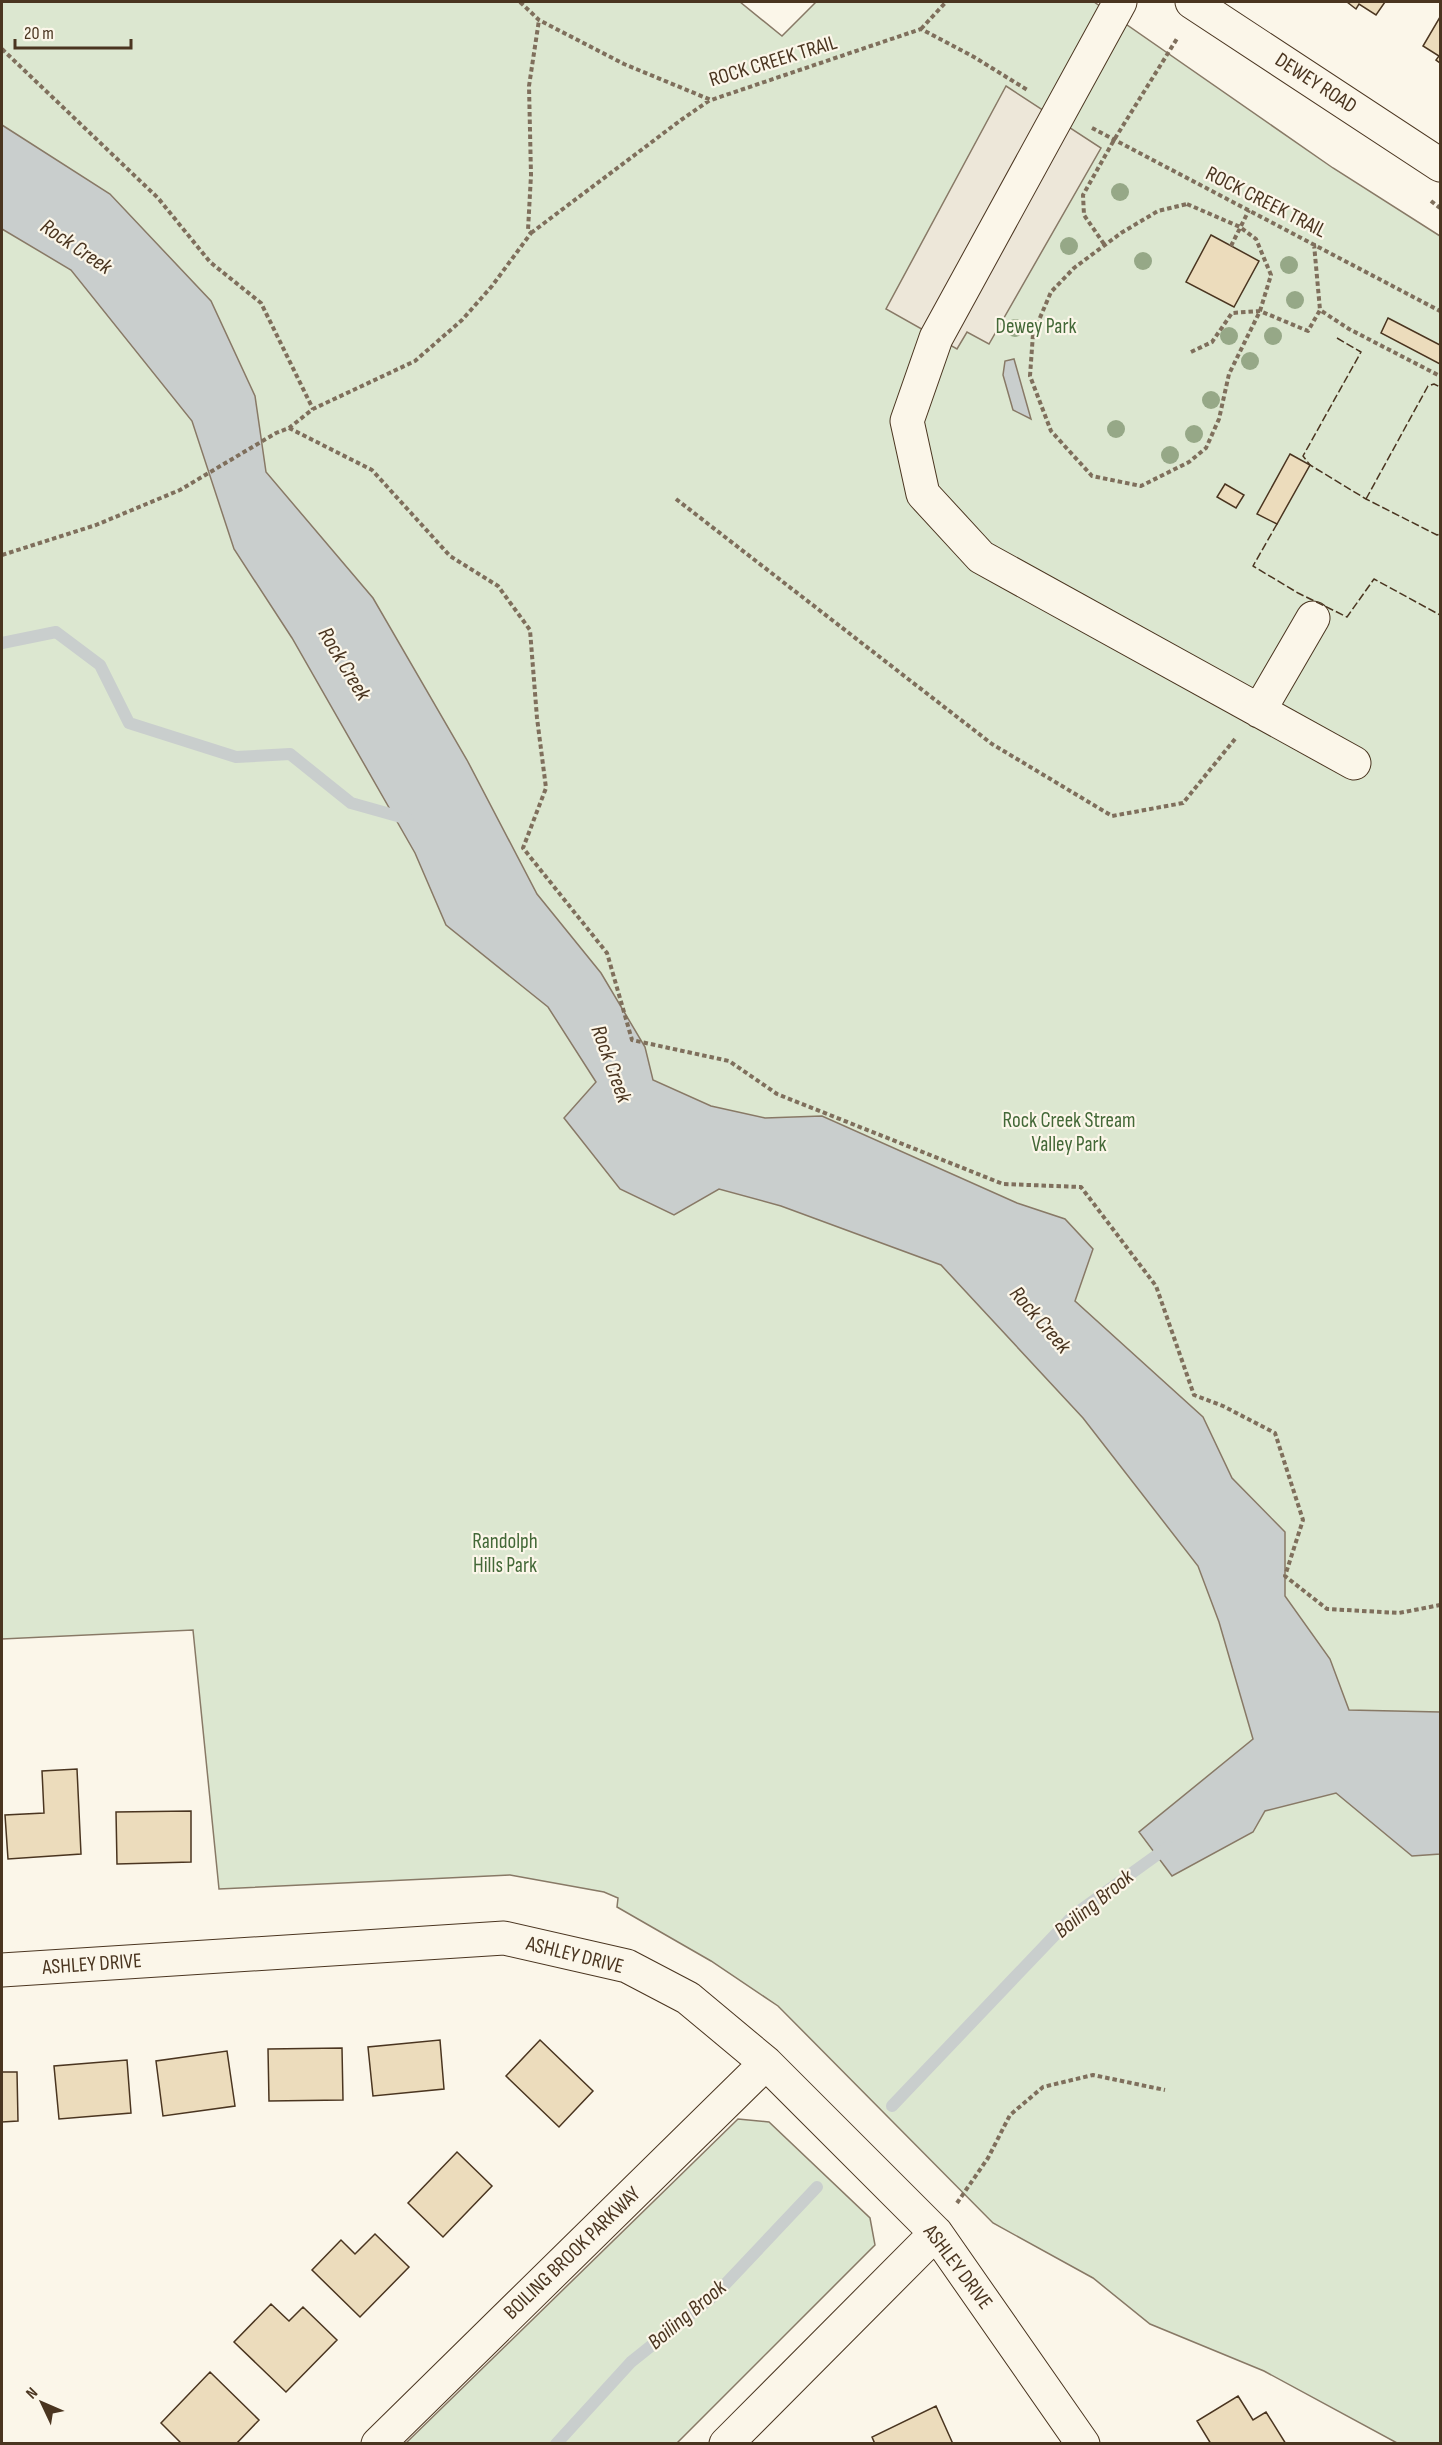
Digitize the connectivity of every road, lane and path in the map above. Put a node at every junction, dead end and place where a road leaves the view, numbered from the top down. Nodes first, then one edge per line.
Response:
1 (520, 2) edge
2 (946, 2) edge
3 (1120, 2) edge
4 (1192, 2) edge
5 (539, 20) junction
6 (921, 29) junction
7 (1178, 37) dead end
8 (2, 49) edge
9 (1038, 96) dead end
10 (711, 100) junction
11 (1087, 125) dead end
12 (1114, 140) junction
13 (1440, 165) edge
14 (1249, 210) junction
15 (1240, 227) junction
16 (531, 233) junction
17 (1104, 244) junction
18 (1314, 244) junction
19 (1231, 246) dead end
20 (1320, 310) junction
21 (1260, 311) junction
22 (1440, 311) edge
23 (1191, 352) dead end
24 (1440, 376) edge
25 (313, 409) junction
26 (289, 428) junction
27 (676, 499) dead end
28 (2, 555) edge
29 (1313, 618) dead end
30 (1259, 711) junction
31 (1354, 763) dead end
32 (1440, 1605) edge
33 (2, 1970) edge
34 (766, 2063) junction
35 (1165, 2090) dead end
36 (936, 2233) junction
37 (378, 2444) edge
38 (726, 2444) edge
39 (1083, 2444) edge

1 - 5 path, ROCK CREEK TRAIL
2 - 6 path
3 - 30 street
4 - 13 street, DEWEY ROAD
5 - 10 path, ROCK CREEK TRAIL
5 - 16 path
6 - 9 path
6 - 10 path, ROCK CREEK TRAIL
7 - 12 path
8 - 25 path
10 - 16 path
11 - 12 path, ROCK CREEK TRAIL
12 - 14 path, ROCK CREEK TRAIL
12 - 17 path
14 - 15 path
14 - 18 path, ROCK CREEK TRAIL
15 - 17 path
15 - 19 path
15 - 21 path
16 - 25 path
17 - 21 path
18 - 20 path
18 - 22 path, ROCK CREEK TRAIL
20 - 21 path
20 - 24 path
21 - 23 path
25 - 26 path
26 - 28 path
26 - 32 path
27 - 30 path
29 - 30 street
30 - 31 street
33 - 34 street, ASHLEY DRIVE
34 - 36 street, ASHLEY DRIVE
34 - 37 street, BOILING BROOK PARKWAY
35 - 36 path
36 - 38 street
36 - 39 street, ASHLEY DRIVE

